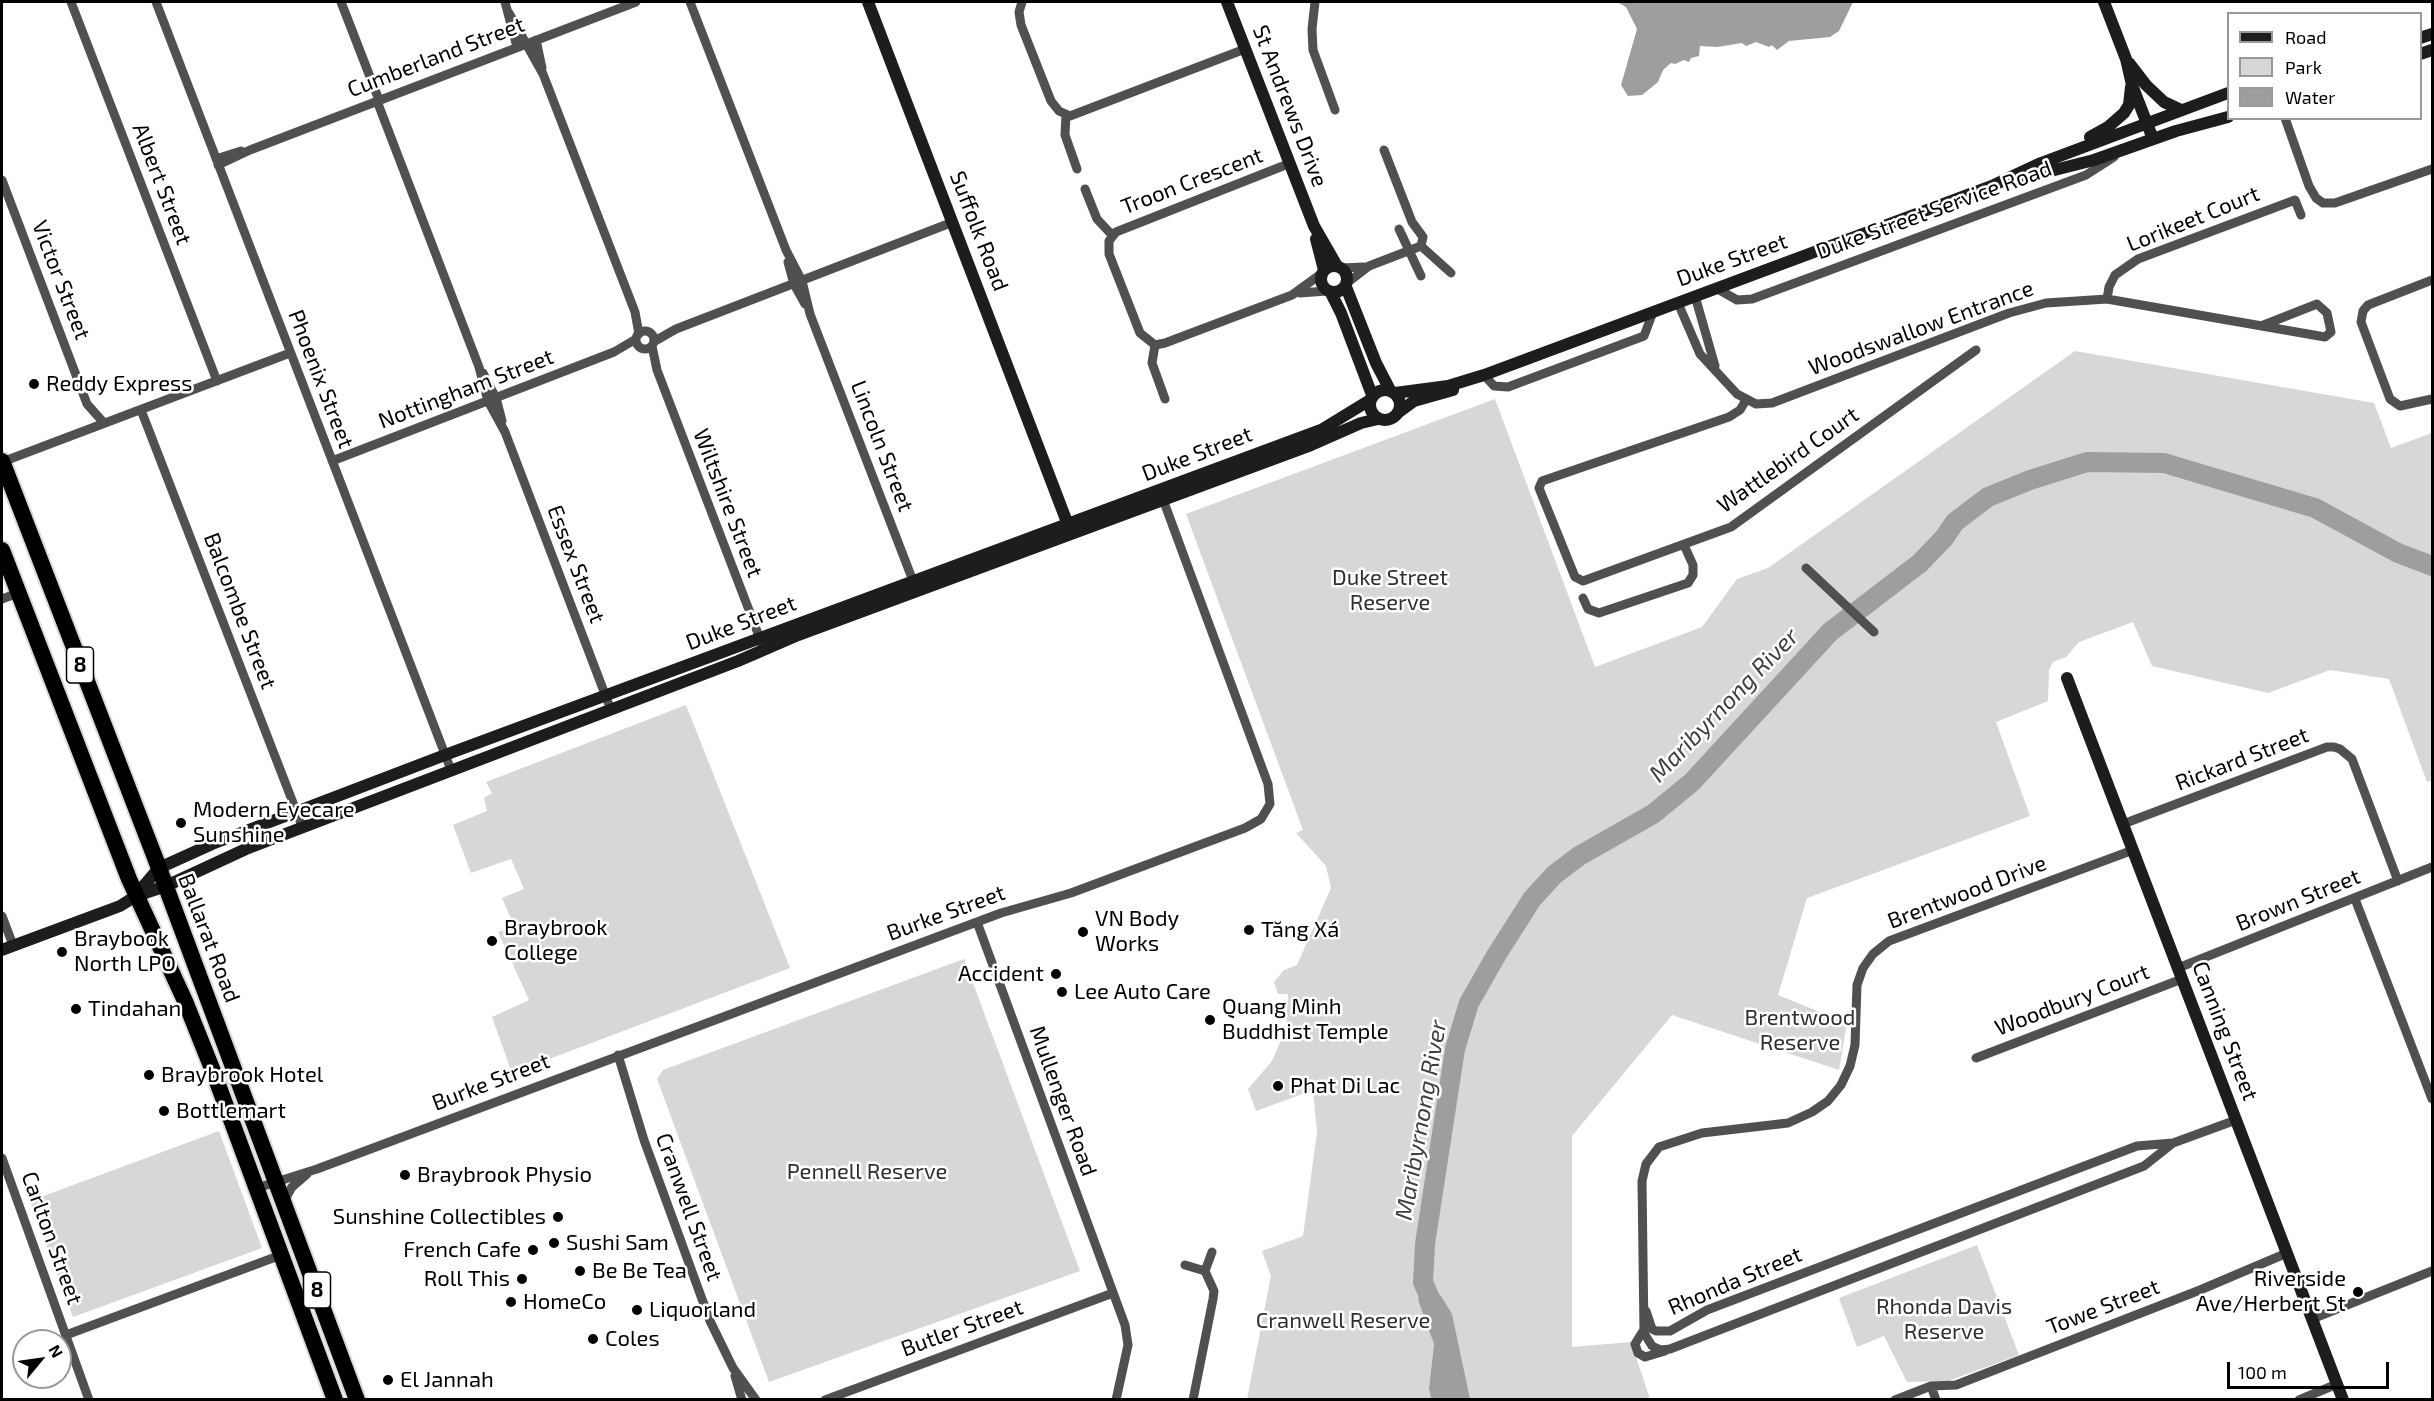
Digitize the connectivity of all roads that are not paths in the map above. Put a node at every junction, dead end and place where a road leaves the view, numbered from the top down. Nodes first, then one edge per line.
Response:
1 (71, 2) edge
2 (156, 2) edge
3 (341, 2) edge
4 (504, 2) edge
5 (636, 2) edge
6 (690, 2) edge
7 (868, 2) edge
8 (1022, 2) edge
9 (1227, 2) edge
10 (1316, 2) edge
11 (2104, 2) edge
12 (536, 40) junction
13 (521, 46) junction
14 (1245, 49) junction
15 (2126, 59) junction
16 (543, 74) junction
17 (2132, 85) junction
18 (2227, 94) edge
19 (378, 101) junction
20 (1335, 110) dead end
21 (2181, 110) junction
22 (1066, 114) junction
23 (2227, 118) edge
24 (2286, 120) edge
25 (2146, 122) junction
26 (2153, 139) junction
27 (2129, 148) junction
28 (1384, 150) dead end
29 (217, 162) junction
30 (2041, 163) junction
31 (1288, 164) junction
32 (1077, 169) dead end
33 (2433, 169) edge
34 (2, 180) edge
35 (1994, 185) junction
36 (1085, 189) dead end
37 (2301, 215) dead end
38 (953, 222) junction
39 (1314, 226) junction
40 (1400, 228) dead end
41 (1112, 235) junction
42 (1421, 246) junction
43 (1408, 251) junction
44 (1369, 266) junction
45 (1339, 267) junction
46 (1323, 272) junction
47 (1451, 273) dead end
48 (1421, 276) dead end
49 (2433, 280) edge
50 (798, 282) junction
51 (1346, 285) junction
52 (1716, 288) junction
53 (1329, 292) junction
54 (1292, 294) junction
55 (1695, 296) junction
56 (2107, 299) junction
57 (1678, 303) junction
58 (1653, 312) junction
59 (2261, 326) junction
60 (646, 340) junction
61 (1155, 345) junction
62 (1977, 350) dead end
63 (290, 353) junction
64 (1717, 369) junction
65 (1484, 375) junction
66 (217, 381) junction
67 (1392, 392) junction
68 (1371, 398) junction
69 (492, 399) junction
70 (1165, 399) dead end
71 (2433, 399) edge
72 (1746, 400) junction
73 (141, 410) junction
74 (1399, 412) junction
75 (1378, 419) junction
76 (104, 423) junction
77 (332, 461) junction
78 (2, 462) edge
79 (1161, 495) junction
80 (1071, 527) junction
81 (1684, 545) junction
82 (2, 550) edge
83 (1806, 568) dead end
84 (915, 586) junction
85 (18, 593) junction
86 (1583, 598) dead end
87 (2, 599) edge
88 (1874, 632) dead end
89 (762, 644) junction
90 (2067, 678) dead end
91 (606, 697) junction
92 (611, 710) junction
93 (445, 755) junction
94 (451, 770) junction
95 (297, 813) junction
96 (2123, 824) junction
97 (302, 826) junction
98 (2133, 850) junction
99 (2433, 867) edge
100 (159, 868) junction
101 (2398, 881) junction
102 (166, 886) junction
103 (136, 896) junction
104 (2355, 899) junction
105 (2, 916) edge
106 (977, 922) junction
107 (7, 947) edge
108 (2180, 973) junction
109 (618, 1055) junction
110 (1976, 1058) dead end
111 (2433, 1099) edge
112 (2236, 1120) junction
113 (2174, 1143) junction
114 (2, 1158) edge
115 (317, 1169) junction
116 (277, 1181) junction
117 (257, 1188) junction
118 (284, 1201) junction
119 (1212, 1252) dead end
120 (2287, 1253) junction
121 (281, 1255) junction
122 (1185, 1264) dead end
123 (1205, 1271) junction
124 (2433, 1271) edge
125 (1113, 1293) junction
126 (1643, 1297) junction
127 (2313, 1319) junction
128 (64, 1329) edge
129 (1643, 1330) junction
130 (72, 1333) edge
131 (1670, 1349) junction
132 (72, 1352) edge
133 (733, 1368) junction
134 (2337, 1384) junction
135 (1931, 1386) junction
136 (89, 1400) edge
137 (335, 1400) edge
138 (357, 1400) edge
139 (742, 1400) edge
140 (756, 1400) edge
141 (825, 1400) edge
142 (1116, 1400) edge
143 (1193, 1400) edge
144 (1895, 1400) edge
145 (1936, 1400) edge
146 (2299, 1400) edge
147 (2343, 1400) edge

1 - 66 street, Albert Street
2 - 29 street, Phoenix Street
3 - 19 street, Essex Street
4 - 13 street, Wiltshire Street
5 - 12 street, Cumberland Street
6 - 50 street, Lincoln Street
7 - 38 street, Suffolk Road
8 - 22 street
9 - 14 street, St Andrews Drive
10 - 20 street
11 - 15 street
12 - 13 street, Cumberland Street
12 - 16 street, Wiltshire Street
13 - 16 street, Wiltshire Street
13 - 19 street, Cumberland Street
14 - 22 street
14 - 31 street, St Andrews Drive
15 - 17 street
15 - 21 street
16 - 60 street, Wiltshire Street
17 - 25 street
17 - 30 street
18 - 21 street, Duke Street
19 - 29 street, Cumberland Street
19 - 69 street, Essex Street
21 - 25 street, Duke Street
22 - 32 street
23 - 26 street, Duke Street
24 - 33 street
25 - 26 street
25 - 30 street, Duke Street
26 - 27 street, Duke Street
27 - 35 street, Duke Street
27 - 52 street, Duke Street Service Road
28 - 42 street
29 - 63 street, Phoenix Street
30 - 35 street, Duke Street
31 - 39 street, St Andrews Drive
31 - 41 street, Troon Crescent
34 - 76 street, Victor Street
35 - 52 street, Duke Street
36 - 41 street, Troon Crescent
37 - 56 street, Lorikeet Court
38 - 50 street, Nottingham Street
38 - 80 street, Suffolk Road
39 - 45 street, St Andrews Drive
39 - 46 street, St Andrews Drive
40 - 43 street
41 - 61 street, Troon Crescent
42 - 43 street
42 - 47 street
43 - 44 street
43 - 48 street
44 - 45 street
44 - 51 street
45 - 46 street
45 - 51 street
46 - 53 street
46 - 54 street
49 - 71 street
50 - 60 street, Nottingham Street
50 - 84 street, Lincoln Street
51 - 53 street
51 - 67 street
52 - 55 street, Duke Street
53 - 54 street
53 - 68 street
54 - 61 street
55 - 57 street, Duke Street
55 - 64 street
56 - 59 street, Woodswallow Entrance
56 - 72 street, Woodswallow Entrance
57 - 58 street, Duke Street
57 - 64 street
58 - 65 street, Duke Street
58 - 65 street
59 - 59 street, Woodswallow Entrance
60 - 69 street, Nottingham Street
60 - 89 street, Wiltshire Street
61 - 70 street
62 - 81 street, Wattlebird Court
63 - 66 street
63 - 77 street, Phoenix Street
64 - 72 street
65 - 67 street, Duke Street
65 - 74 street, Duke Street
66 - 73 street
67 - 68 street
67 - 74 street
68 - 75 street
68 - 79 street, Duke Street
69 - 77 street, Nottingham Street
69 - 91 street, Essex Street
72 - 81 street, Wattlebird Court
73 - 76 street
73 - 95 street, Balcombe Street
74 - 75 street
75 - 79 street, Duke Street
76 - 78 street
77 - 93 street, Phoenix Street
78 - 100 highway, Ballarat Road / 8
79 - 80 street, Duke Street
79 - 106 street, Burke Street
80 - 84 street, Duke Street
81 - 86 street
82 - 85 highway, Ballarat Road / 8
83 - 88 street
84 - 89 street, Duke Street
85 - 87 street
85 - 103 highway, Ballarat Road / 8
89 - 91 street, Duke Street
89 - 92 street, Duke Street
90 - 96 street, Canning Street
91 - 92 street, Essex Street
91 - 93 street, Duke Street
92 - 94 street, Duke Street
93 - 94 street, Phoenix Street
93 - 95 street, Duke Street
94 - 97 street, Duke Street
95 - 97 street, Balcombe Street
95 - 100 street, Duke Street
96 - 98 street, Canning Street
96 - 101 street, Rickard Street
97 - 102 street, Duke Street
98 - 108 street, Canning Street
98 - 126 street, Brentwood Drive
99 - 101 street, Brown Street
100 - 102 highway, Ballarat Road / 8
100 - 103 street, Duke Street
101 - 104 street, Brown Street
102 - 103 street, Duke Street
102 - 116 highway, Ballarat Road / 8
103 - 107 street, Duke Street
103 - 117 highway, Ballarat Road / 8
104 - 108 street, Brown Street
104 - 111 street
105 - 107 street
106 - 109 street, Burke Street
106 - 125 street, Mullenger Road
108 - 110 street, Woodbury Court
108 - 112 street, Canning Street
109 - 115 street, Burke Street
109 - 133 street, Cranwell Street
112 - 113 street, Rhonda Street
112 - 120 street, Canning Street
113 - 126 street, Rhonda Street
113 - 131 street, Rhonda Street
114 - 128 street, Carlton Street
115 - 116 street, Burke Street
115 - 118 street, Burke Street
116 - 117 street, Burke Street
116 - 118 highway, Ballarat Road / 8
117 - 121 highway, Ballarat Road / 8
118 - 138 highway, Ballarat Road / 8
119 - 123 street
120 - 127 street, Canning Street
120 - 135 street, Towe Street
121 - 130 street
121 - 137 highway, Ballarat Road / 8
122 - 123 street
123 - 143 street
124 - 127 street
125 - 141 street, Butler Street
125 - 142 street, Mullenger Road
126 - 129 street, Rhonda Street
127 - 134 street, Canning Street
129 - 131 street, Rhonda Street
129 - 131 street
132 - 136 street, Carlton Street
133 - 139 street, Cranwell Street
133 - 140 street, Cranwell Street
134 - 146 street
134 - 147 street, Canning Street
135 - 144 street, Towe Street
135 - 145 street

